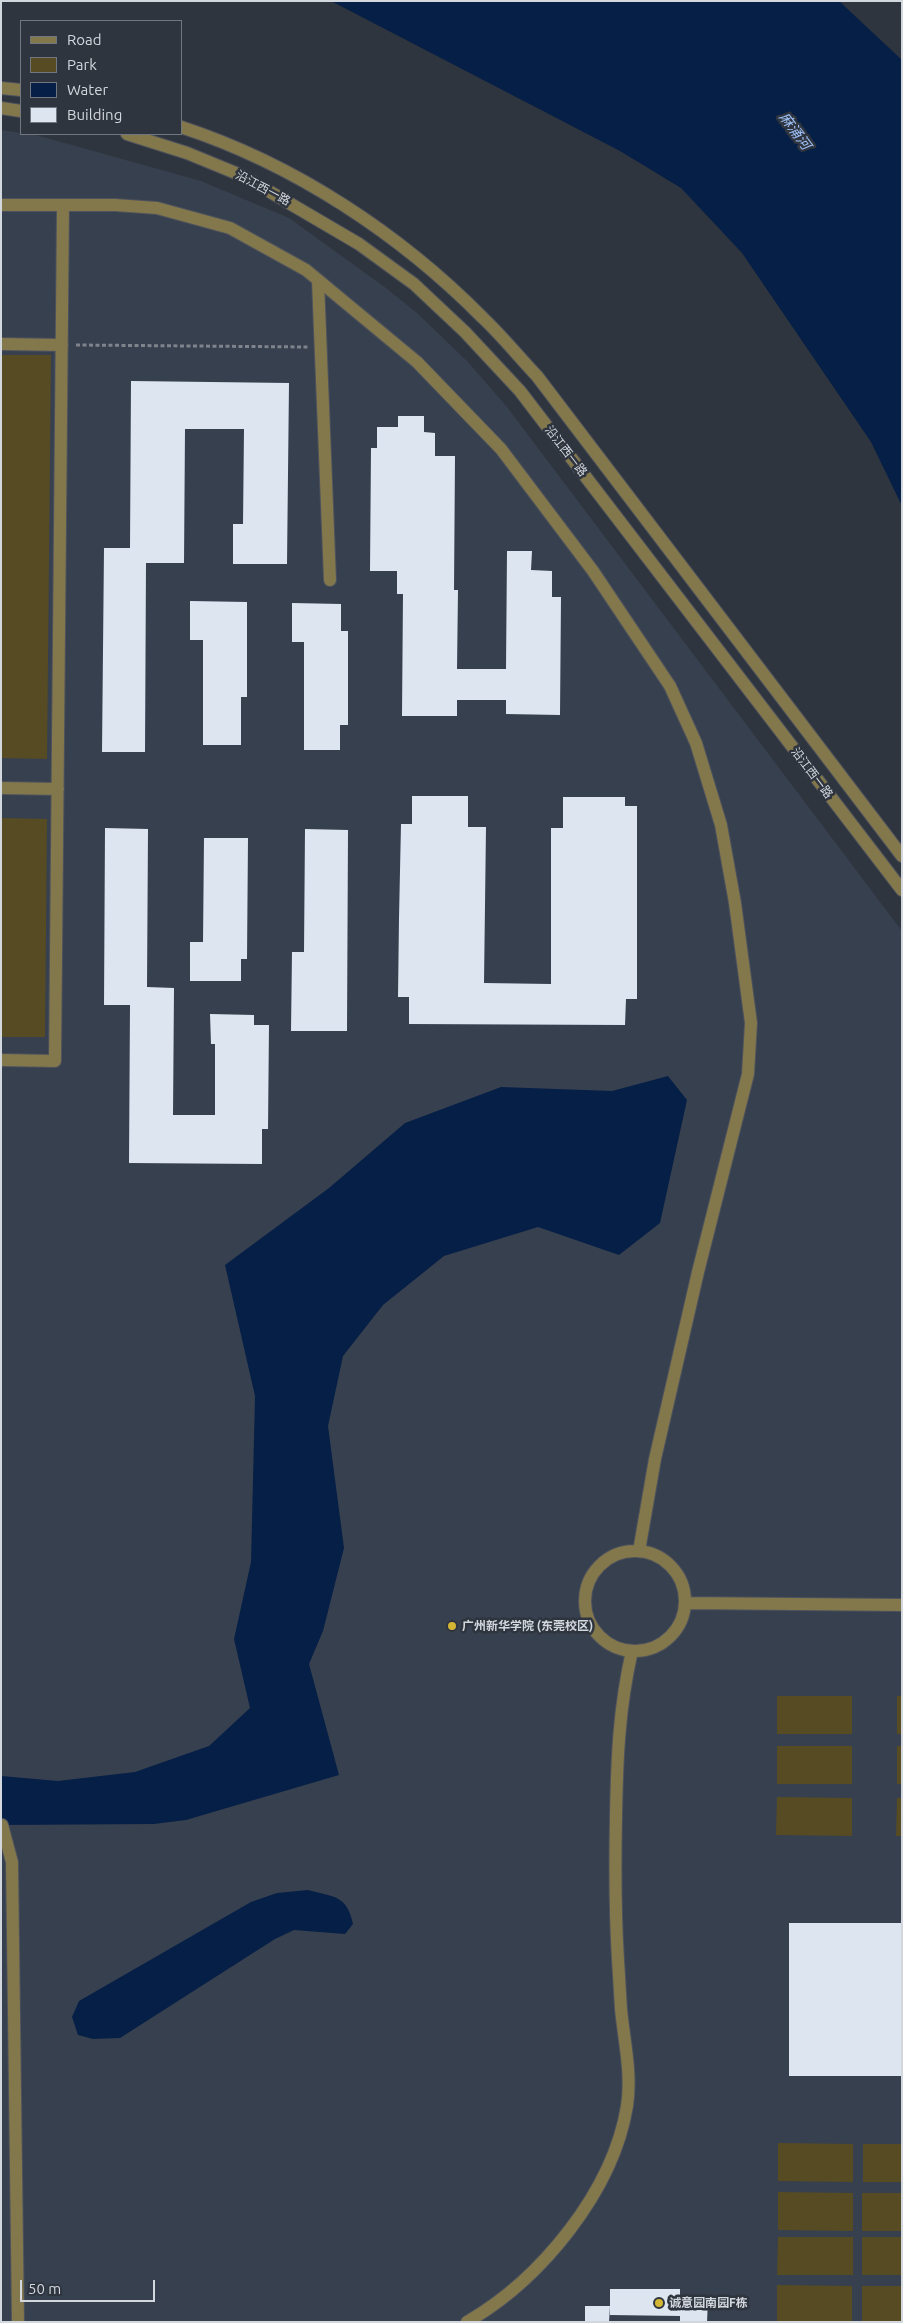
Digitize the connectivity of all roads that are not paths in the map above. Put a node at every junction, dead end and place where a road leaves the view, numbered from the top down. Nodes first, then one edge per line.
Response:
1 (1, 88) edge
2 (20, 90) edge
3 (1, 108) edge
4 (20, 111) edge
5 (182, 127) edge
6 (130, 135) edge
7 (1, 205) edge
8 (63, 205) junction
9 (318, 281) junction
10 (1, 344) edge
11 (62, 344) junction
12 (330, 580) dead end
13 (1, 788) edge
14 (58, 789) junction
15 (902, 856) edge
16 (902, 890) edge
17 (1, 1060) edge
18 (639, 1551) junction
19 (685, 1603) junction
20 (902, 1605) edge
21 (632, 1651) junction
22 (1, 1827) edge
23 (18, 2322) edge
24 (467, 2322) edge

1 - 2 street
3 - 4 street
5 - 15 street, 沿江西一路
6 - 16 street, 沿江西一路
7 - 8 street
8 - 9 street
8 - 11 street
9 - 12 street
9 - 18 street
10 - 11 street
11 - 14 street
13 - 14 street
14 - 17 street
18 - 19 street
18 - 21 street
19 - 20 street
19 - 21 street
21 - 24 street
22 - 23 street

